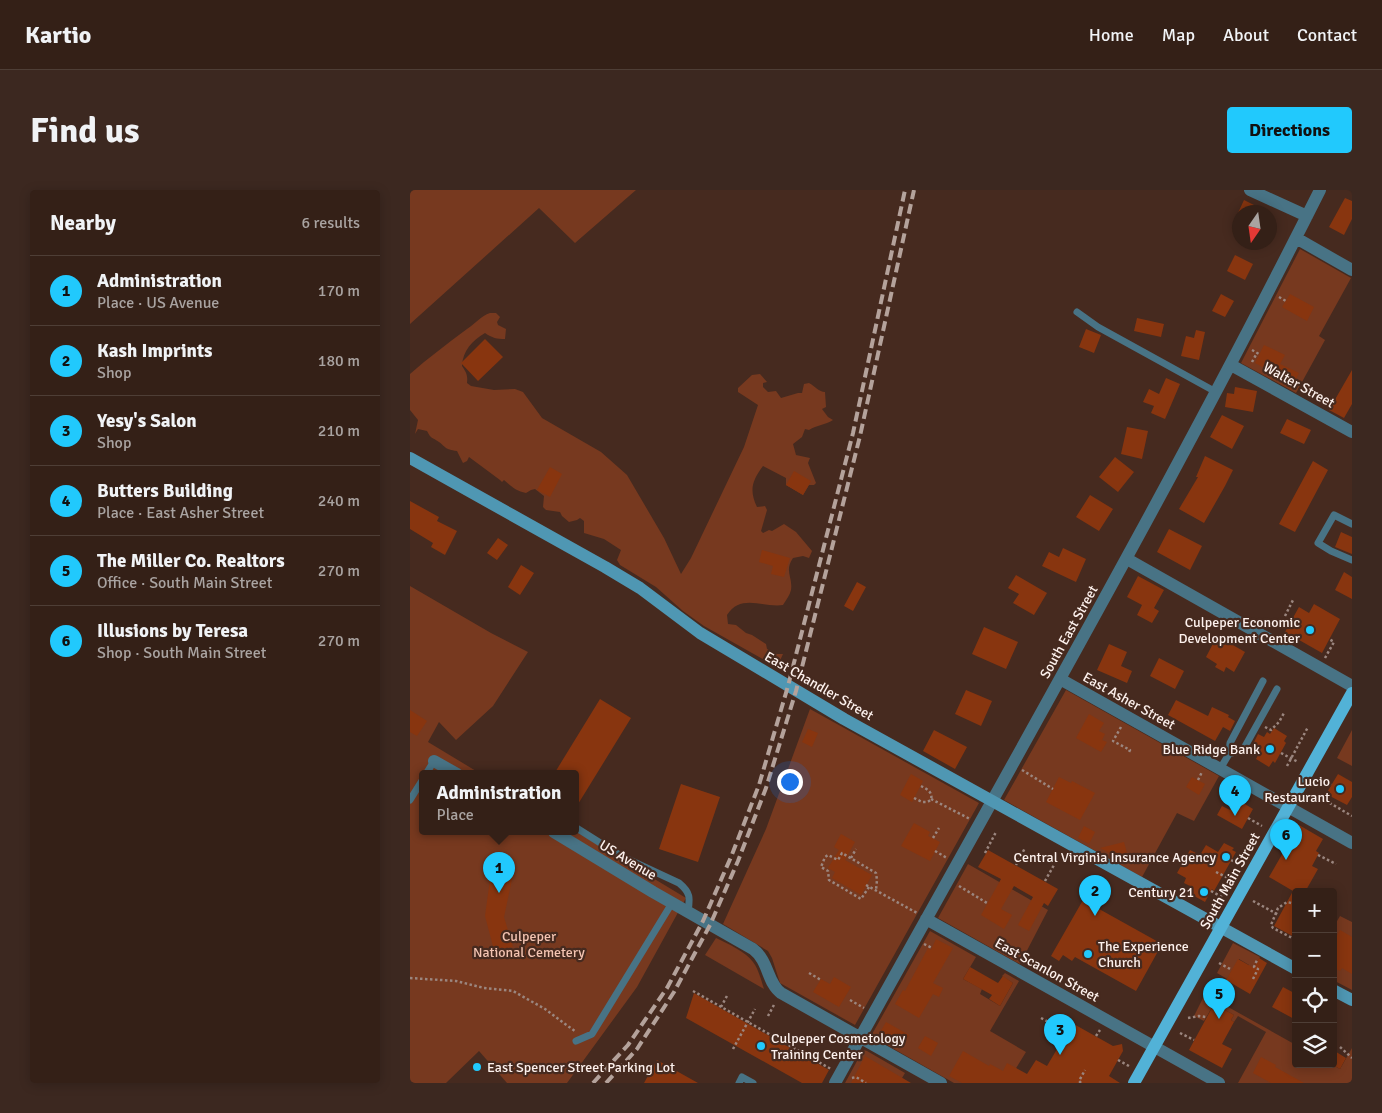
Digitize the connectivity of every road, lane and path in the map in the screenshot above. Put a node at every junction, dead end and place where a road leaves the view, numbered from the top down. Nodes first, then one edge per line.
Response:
1 (1250, 190) edge
2 (1320, 190) edge
3 (1307, 216) junction
4 (1296, 238) junction
5 (1352, 270) edge
6 (1077, 312) dead end
7 (1231, 365) junction
8 (1216, 392) junction
9 (1352, 432) edge
10 (410, 458) edge
11 (1352, 524) edge
12 (1127, 559) junction
13 (1352, 560) edge
14 (1293, 600) dead end
15 (1285, 616) dead end
16 (1329, 639) dead end
17 (1323, 661) dead end
18 (1060, 679) junction
19 (1263, 681) dead end
20 (1352, 686) edge
21 (1277, 689) dead end
22 (1352, 693) edge
23 (1284, 713) dead end
24 (1127, 717) junction
25 (1258, 723) junction
26 (1308, 726) dead end
27 (1281, 753) dead end
28 (1128, 754) dead end
29 (1229, 754) junction
30 (1291, 758) junction
31 (434, 761) joint
32 (1298, 762) dead end
33 (1287, 766) dead end
34 (1019, 769) dead end
35 (1220, 769) junction
36 (428, 770) edge
37 (450, 770) edge
38 (1322, 778) dead end
39 (419, 785) edge
40 (1332, 785) dead end
41 (921, 786) dead end
42 (1053, 789) dead end
43 (1328, 795) dead end
44 (914, 798) dead end
45 (931, 799) junction
46 (410, 800) edge
47 (991, 801) junction
48 (1288, 808) junction
49 (1352, 816) edge
50 (1248, 818) dead end
51 (972, 820) dead end
52 (1262, 826) dead end
53 (939, 828) dead end
54 (579, 830) edge
55 (996, 832) dead end
56 (559, 835) edge
57 (933, 838) dead end
58 (1352, 844) edge
59 (1025, 848) dead end
60 (856, 849) dead end
61 (935, 851) dead end
62 (985, 853) dead end
63 (1318, 854) dead end
64 (851, 859) junction
65 (950, 859) dead end
66 (1231, 860) dead end
67 (1336, 864) dead end
68 (1016, 865) dead end
69 (1054, 865) dead end
70 (1240, 865) dead end
71 (1216, 872) dead end
72 (1232, 880) dead end
73 (1045, 882) dead end
74 (954, 884) dead end
75 (876, 890) junction
76 (1211, 891) dead end
77 (1222, 897) dead end
78 (1254, 901) dead end
79 (1292, 902) edge
80 (672, 903) junction
81 (988, 903) dead end
82 (688, 912) junction
83 (1277, 914) junction
84 (923, 917) junction
85 (1221, 928) junction
86 (1292, 938) edge
87 (1262, 951) junction
88 (1219, 963) dead end
89 (1292, 967) edge
90 (1232, 970) dead end
91 (809, 973) dead end
92 (410, 978) edge
93 (1253, 979) dead end
94 (820, 980) dead end
95 (693, 991) dead end
96 (1337, 992) edge
97 (728, 994) dead end
98 (777, 999) dead end
99 (850, 1000) dead end
100 (1352, 1000) edge
101 (721, 1007) junction
102 (755, 1009) dead end
103 (866, 1010) dead end
104 (768, 1016) dead end
105 (1206, 1017) dead end
106 (1041, 1018) dead end
107 (1188, 1018) dead end
108 (748, 1022) junction
109 (1056, 1026) dead end
110 (1180, 1033) dead end
111 (860, 1037) junction
112 (580, 1039) joint
113 (1194, 1040) dead end
114 (1154, 1047) junction
115 (1340, 1047) dead end
116 (733, 1049) dead end
117 (1352, 1058) edge
118 (1118, 1060) dead end
119 (1128, 1066) dead end
120 (832, 1070) dead end
121 (1084, 1070) dead end
122 (849, 1080) dead end
123 (739, 1083) edge
124 (753, 1083) edge
125 (834, 1083) edge
126 (866, 1083) edge
127 (941, 1083) edge
128 (1081, 1083) edge
129 (1134, 1083) edge
130 (1219, 1083) edge

1 - 3 street
2 - 3 street, South East Street
3 - 4 street, South East Street
4 - 5 street
4 - 7 street, South East Street
6 - 8 lane
7 - 8 street, South East Street
7 - 9 street, Walter Street
8 - 12 street, South East Street
10 - 47 street, East Chandler Street
11 - 13 lane
12 - 18 street, South East Street
12 - 20 street
14 - 15 path
16 - 17 path
18 - 24 street, East Asher Street
18 - 47 street, South East Street
19 - 29 lane
21 - 25 lane
22 - 48 main road, South Main Street
23 - 25 path
24 - 28 path
24 - 35 street, East Asher Street
25 - 29 lane
26 - 30 path
27 - 30 path
29 - 35 lane
30 - 32 path
30 - 33 path
31 - 36 lane
31 - 37 street
34 - 42 path
35 - 48 street, East Asher Street
38 - 40 path
39 - 46 lane
41 - 45 path
43 - 49 path
44 - 45 path
45 - 51 path
47 - 84 street, South East Street
47 - 85 street, East Chandler Street
48 - 58 street, East Asher Street
48 - 85 main road, South Main Street
50 - 52 path
53 - 57 path
54 - 82 lane
55 - 62 path
56 - 80 street, US Avenue
59 - 68 path
60 - 64 path
61 - 65 path
63 - 67 path
64 - 75 path
64 - 75 path
66 - 70 path
69 - 73 path
71 - 72 path
74 - 81 path
75 - 84 path
76 - 77 path
78 - 83 path
79 - 83 path
80 - 82 street, US Avenue
80 - 112 lane
82 - 111 street, US Avenue
83 - 86 path
84 - 111 street, South East Street
84 - 114 street, East Scanlon Street
85 - 87 street, East Chandler Street
85 - 114 main road, South Main Street
87 - 89 street, East Chandler Street
87 - 93 path
88 - 90 path
91 - 94 path
92 - 112 path
95 - 101 path
96 - 100 street
97 - 101 path
98 - 104 path
99 - 103 path
101 - 108 path
102 - 108 path
105 - 107 path
106 - 109 path
108 - 116 path
108 - 120 path
110 - 113 path
111 - 125 street, South East Street
111 - 127 street, US Avenue
114 - 129 main road, South Main Street
114 - 130 street, East Scanlon Street
115 - 117 path
118 - 119 path
121 - 128 path
122 - 126 path
123 - 124 lane

